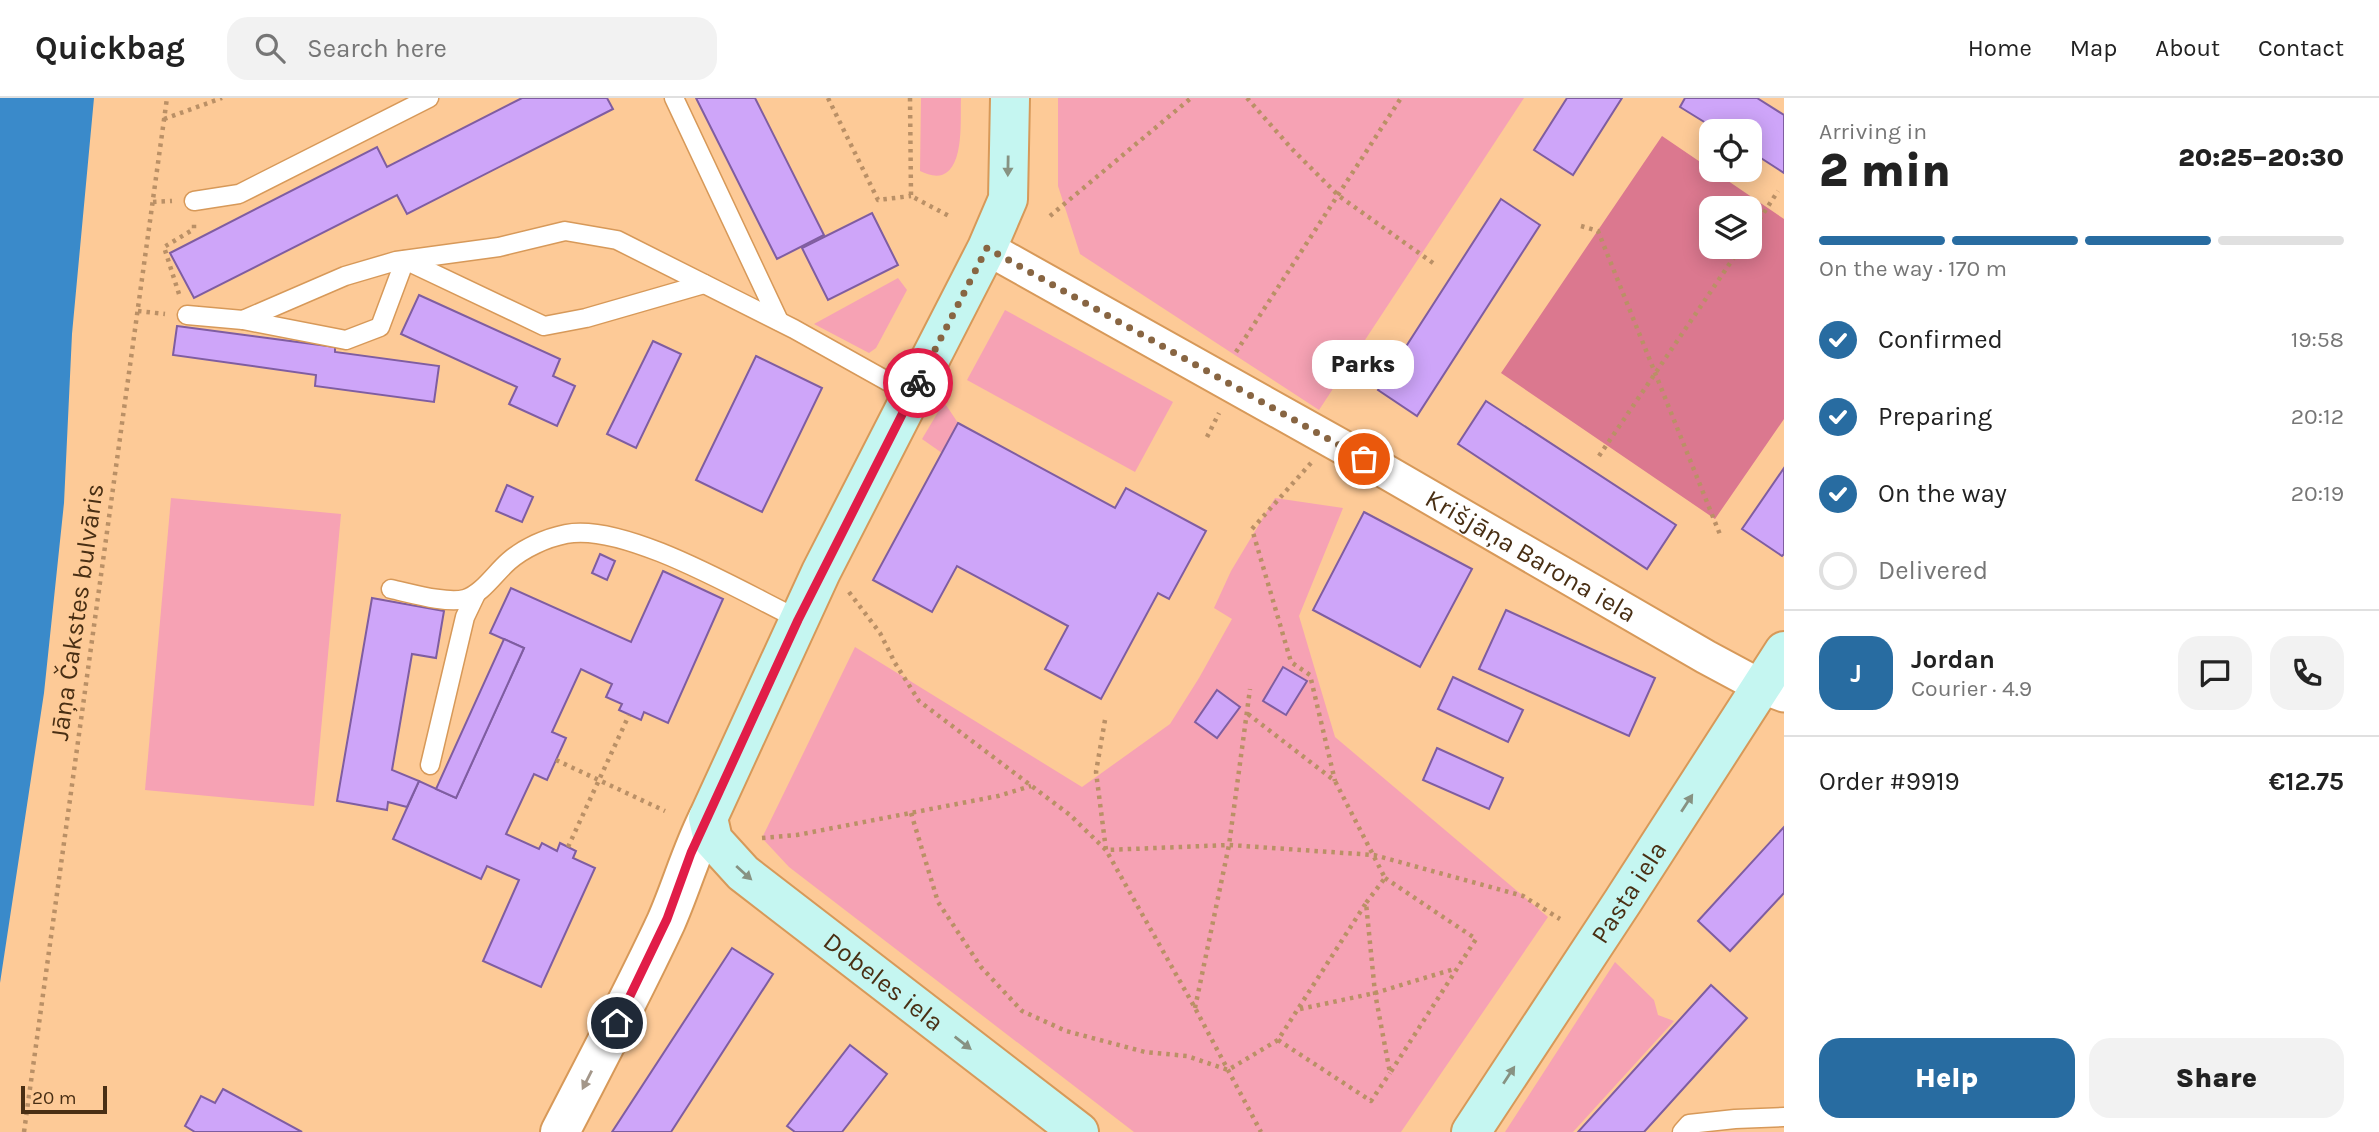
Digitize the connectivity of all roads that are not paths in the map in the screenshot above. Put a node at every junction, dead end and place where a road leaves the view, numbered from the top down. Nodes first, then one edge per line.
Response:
1 (429, 98) edge
2 (674, 98) edge
3 (1010, 98) edge
4 (194, 201) dead end
5 (987, 248) junction
6 (405, 260) junction
7 (704, 284) junction
8 (187, 315) road end
9 (243, 320) junction
10 (779, 321) junction
11 (912, 395) junction
12 (391, 589) dead end
13 (475, 594) junction
14 (798, 620) junction
15 (1784, 651) edge
16 (1772, 690) edge
17 (430, 765) dead end
18 (708, 818) junction
19 (1784, 1117) edge
20 (560, 1132) edge
21 (1079, 1132) edge
22 (1471, 1132) edge
23 (1682, 1132) edge

1 - 4 lane
2 - 10 lane
3 -> 5 main road
5 - 11 main road
5 - 16 street, Krišjāņa Barona iela
6 - 7 lane
6 - 7 lane
6 - 9 lane
6 - 9 lane
7 - 10 lane
8 - 9 lane
10 - 11 lane
11 - 14 main road
12 - 13 lane
13 - 14 lane
13 - 17 lane
14 - 18 main road
15 - 16 main road, Pasta iela
22 -> 16 main road, Pasta iela
18 -> 20 street
18 -> 21 main road, Dobeles iela
19 - 23 lane

